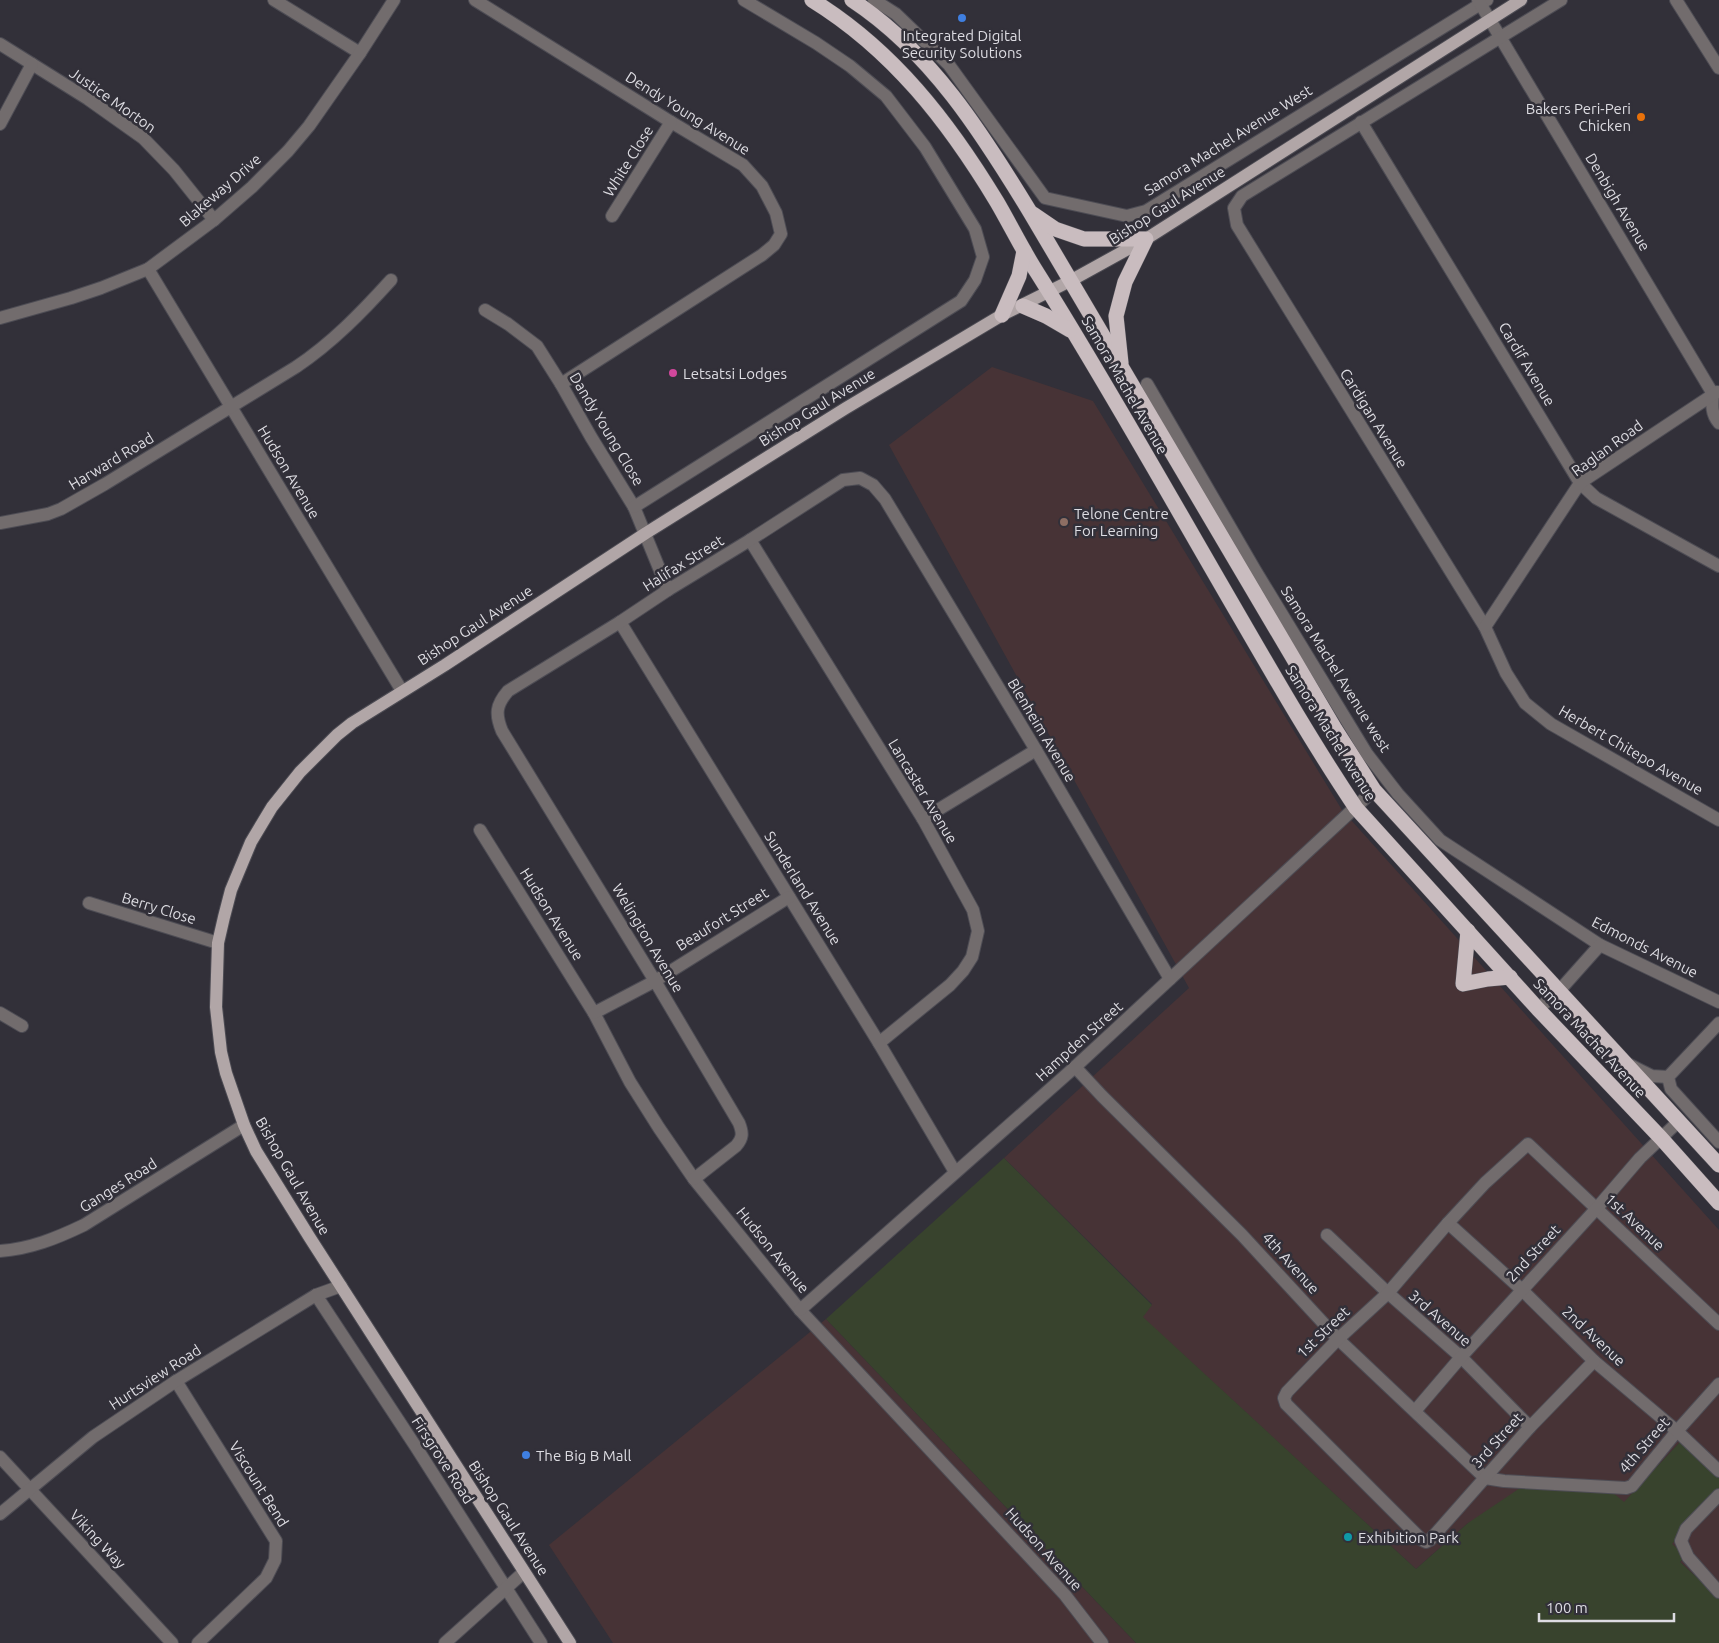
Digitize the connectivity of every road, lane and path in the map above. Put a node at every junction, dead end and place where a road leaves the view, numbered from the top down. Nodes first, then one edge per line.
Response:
1 (274, 0) edge
2 (394, 0) edge
3 (475, 0) edge
4 (744, 0) edge
5 (812, 0) edge
6 (852, 0) edge
7 (874, 0) edge
8 (1521, 0) edge
9 (1561, 0) edge
10 (1676, 0) edge
11 (1482, 1) edge
12 (1490, 19) junction
13 (1500, 36) junction
14 (0, 44) edge
15 (360, 53) junction
16 (32, 64) junction
17 (1719, 68) edge
18 (671, 122) junction
19 (1360, 122) junction
20 (0, 124) edge
21 (1030, 212) junction
22 (612, 216) dead end
23 (214, 220) junction
24 (1146, 239) junction
25 (1024, 252) junction
26 (148, 269) junction
27 (391, 280) dead end
28 (1070, 281) junction
29 (1049, 292) junction
30 (1023, 306) junction
31 (485, 310) dead end
32 (1002, 315) junction
33 (0, 318) edge
34 (1074, 332) junction
35 (1122, 369) junction
36 (561, 384) junction
37 (1147, 384) dead end
38 (1716, 392) edge
39 (231, 408) junction
40 (1719, 423) edge
41 (1580, 483) junction
42 (885, 499) joint
43 (634, 507) junction
44 (0, 523) edge
45 (646, 533) junction
46 (750, 540) junction
47 (1719, 566) edge
48 (668, 590) junction
49 (620, 622) junction
50 (1484, 627) junction
51 (402, 691) junction
52 (500, 700) joint
53 (1036, 750) junction
54 (1374, 790) junction
55 (1356, 808) junction
56 (923, 819) junction
57 (1719, 820) edge
58 (480, 830) dead end
59 (789, 896) junction
60 (89, 903) dead end
61 (1558, 918) joint
62 (1468, 931) junction
63 (218, 943) junction
64 (1600, 945) junction
65 (1510, 977) junction
66 (1170, 979) junction
67 (655, 981) junction
68 (1559, 991) junction
69 (1719, 1002) edge
70 (1538, 1009) junction
71 (0, 1013) edge
72 (594, 1013) junction
73 (1719, 1023) edge
74 (22, 1026) dead end
75 (879, 1043) junction
76 (1624, 1062) junction
77 (1075, 1067) junction
78 (1669, 1083) junction
79 (1679, 1121) junction
80 (244, 1126) junction
81 (1661, 1138) junction
82 (1719, 1142) edge
83 (1528, 1144) joint
84 (1719, 1165) edge
85 (955, 1172) junction
86 (694, 1179) junction
87 (1719, 1203) edge
88 (1597, 1208) junction
89 (1448, 1223) junction
90 (1327, 1235) dead end
91 (0, 1250) edge
92 (341, 1286) junction
93 (1522, 1289) junction
94 (1388, 1293) junction
95 (316, 1295) junction
96 (800, 1310) junction
97 (1719, 1324) edge
98 (1338, 1339) junction
99 (1461, 1357) junction
100 (1594, 1361) junction
101 (176, 1381) junction
102 (1719, 1384) edge
103 (1415, 1411) junction
104 (1530, 1428) junction
105 (1677, 1431) junction
106 (0, 1457) edge
107 (1719, 1471) edge
108 (1486, 1478) junction
109 (29, 1489) junction
110 (1719, 1495) edge
111 (0, 1514) edge
112 (1426, 1542) joint
113 (524, 1572) junction
114 (506, 1589) junction
115 (1719, 1592) edge
116 (172, 1643) edge
117 (198, 1643) edge
118 (445, 1643) edge
119 (541, 1643) edge
120 (570, 1643) edge
121 (1102, 1643) edge

1 - 15 street
2 - 15 street, Blakeway Drive
3 - 18 street, Dendy Young Avenue
4 - 43 street, Bishop Gaul Avenue
5 - 25 highway
6 - 21 highway
7 - 11 street, Samora Machel Avenue West
8 - 12 main road, Bishop Gaul Avenue
9 - 13 street
10 - 17 street
11 - 12 street, Denbigh Avenue
12 - 13 street, Denbigh Avenue
12 - 24 main road, Bishop Gaul Avenue
13 - 19 street
13 - 38 street, Denbigh Avenue
14 - 16 street, Justice Morton
15 - 23 street, Blakeway Drive
16 - 20 street
16 - 23 street, Justice Morton
18 - 22 street, White Close
18 - 36 street, Dendy Young Avenue
19 - 41 street, Cardif Avenue
19 - 50 street, Cardigan Avenue
21 - 24 highway
21 - 28 highway
23 - 26 street, Blakeway Drive
24 - 28 main road, Bishop Gaul Avenue
24 - 35 highway
25 - 29 highway
25 - 32 highway
26 - 33 street, Blakeway Drive
26 - 39 street, Hudson Avenue
27 - 39 street, Harward Road
28 - 29 main road, Bishop Gaul Avenue
28 - 35 highway, Samora Machel Avenue
29 - 30 main road, Bishop Gaul Avenue
29 - 34 highway, Samora Machel Avenue
30 - 32 main road, Bishop Gaul Avenue
30 - 34 highway
31 - 36 street, Dandy Young Close
32 - 45 main road, Bishop Gaul Avenue
34 - 55 highway, Samora Machel Avenue
35 - 54 highway, Samora Machel Avenue
36 - 43 street, Dandy Young Close
37 - 61 street, Samora Machel Avenue west
38 - 40 street, Denbigh Avenue
38 - 41 street, Raglan Road
39 - 44 street, Harward Road
39 - 51 street, Hudson Avenue
41 - 47 street, Cardif Avenue
41 - 50 street, Raglan Road
42 - 46 street, Halifax Street
42 - 53 street, Blenheim Avenue
43 - 45 street, Dandy Young Close
45 - 48 street, Dandy Young Close
45 - 51 main road, Bishop Gaul Avenue
46 - 48 street, Halifax Street
46 - 56 street, Lancaster Avenue
48 - 49 street, Halifax Street
49 - 52 street, Halifax Street
49 - 59 street, Sunderland Avenue
50 - 57 street, Herbert Chitepo Avenue
51 - 63 main road, Bishop Gaul Avenue
52 - 67 street, Welington Avenue
53 - 56 street
53 - 66 street, Blenheim Avenue
54 - 55 street, Hampden Street
54 - 68 highway, Samora Machel Avenue
55 - 62 highway, Samora Machel Avenue
55 - 66 street, Hampden Street
56 - 75 street, Lancaster Avenue
58 - 72 street, Hudson Avenue
59 - 67 street, Beaufort Street
59 - 75 street, Sunderland Avenue
60 - 63 street, Berry Close
61 - 64 street, Edmonds Avenue
62 - 65 highway, Samora Machel Avenue
62 - 65 highway
63 - 80 main road, Bishop Gaul Avenue
64 - 68 street
64 - 69 street, Edmonds Avenue
65 - 70 highway, Samora Machel Avenue
66 - 77 street, Hampden Street
67 - 72 street, Beaufort Street
67 - 86 street, Welington Avenue
68 - 70 street
68 - 76 highway, Samora Machel Avenue
70 - 81 highway, Samora Machel Avenue
71 - 74 street
72 - 86 street, Hudson Avenue
73 - 78 street
75 - 85 street, Sunderland Avenue
76 - 78 street
76 - 79 highway, Samora Machel Avenue
77 - 85 street, Hampden Street
77 - 98 street, 4th Avenue
78 - 82 street
79 - 81 street, 2nd Street
79 - 84 highway, Samora Machel Avenue
80 - 91 street, Ganges Road
80 - 92 main road, Bishop Gaul Avenue
81 - 87 highway, Samora Machel Avenue
81 - 88 street, 2nd Street
83 - 88 street, 1st Avenue
83 - 89 street, 1st Street
85 - 96 street, Hampden Street
86 - 96 street, Hudson Avenue
88 - 93 street, 2nd Street
88 - 97 street, 1st Avenue
89 - 93 street, 2nd Avenue
89 - 94 street, 1st Street
90 - 94 street, 3rd Avenue
92 - 95 street, Hurtsview Road
92 - 113 main road, Bishop Gaul Avenue
93 - 99 street, 2nd Street
93 - 100 street, 2nd Avenue
94 - 98 street, 1st Street
94 - 99 street, 3rd Avenue
95 - 101 street, Hurtsview Road
95 - 114 street, Firsgrove Road
96 - 121 street, Hudson Avenue
98 - 103 street, 4th Avenue
98 - 112 street, 1st Street
99 - 103 street, 2nd Street
99 - 104 street, 3rd Avenue
100 - 104 street, 3rd Street
100 - 105 street, 2nd Avenue
101 - 109 street, Hurtsview Road
101 - 117 street, Viscount Bend
102 - 105 street, 4th Street
103 - 108 street, 4th Avenue
104 - 108 street, 3rd Street
105 - 107 street, 2nd Avenue
105 - 108 street, 4th Street
106 - 109 street, Viking Way
108 - 112 street, 3rd Street
109 - 111 street, Hurtsview Road
109 - 116 street, Viking Way
110 - 115 street
113 - 114 street
113 - 120 main road, Bishop Gaul Avenue
114 - 118 street
114 - 119 street, Firsgrove Road

